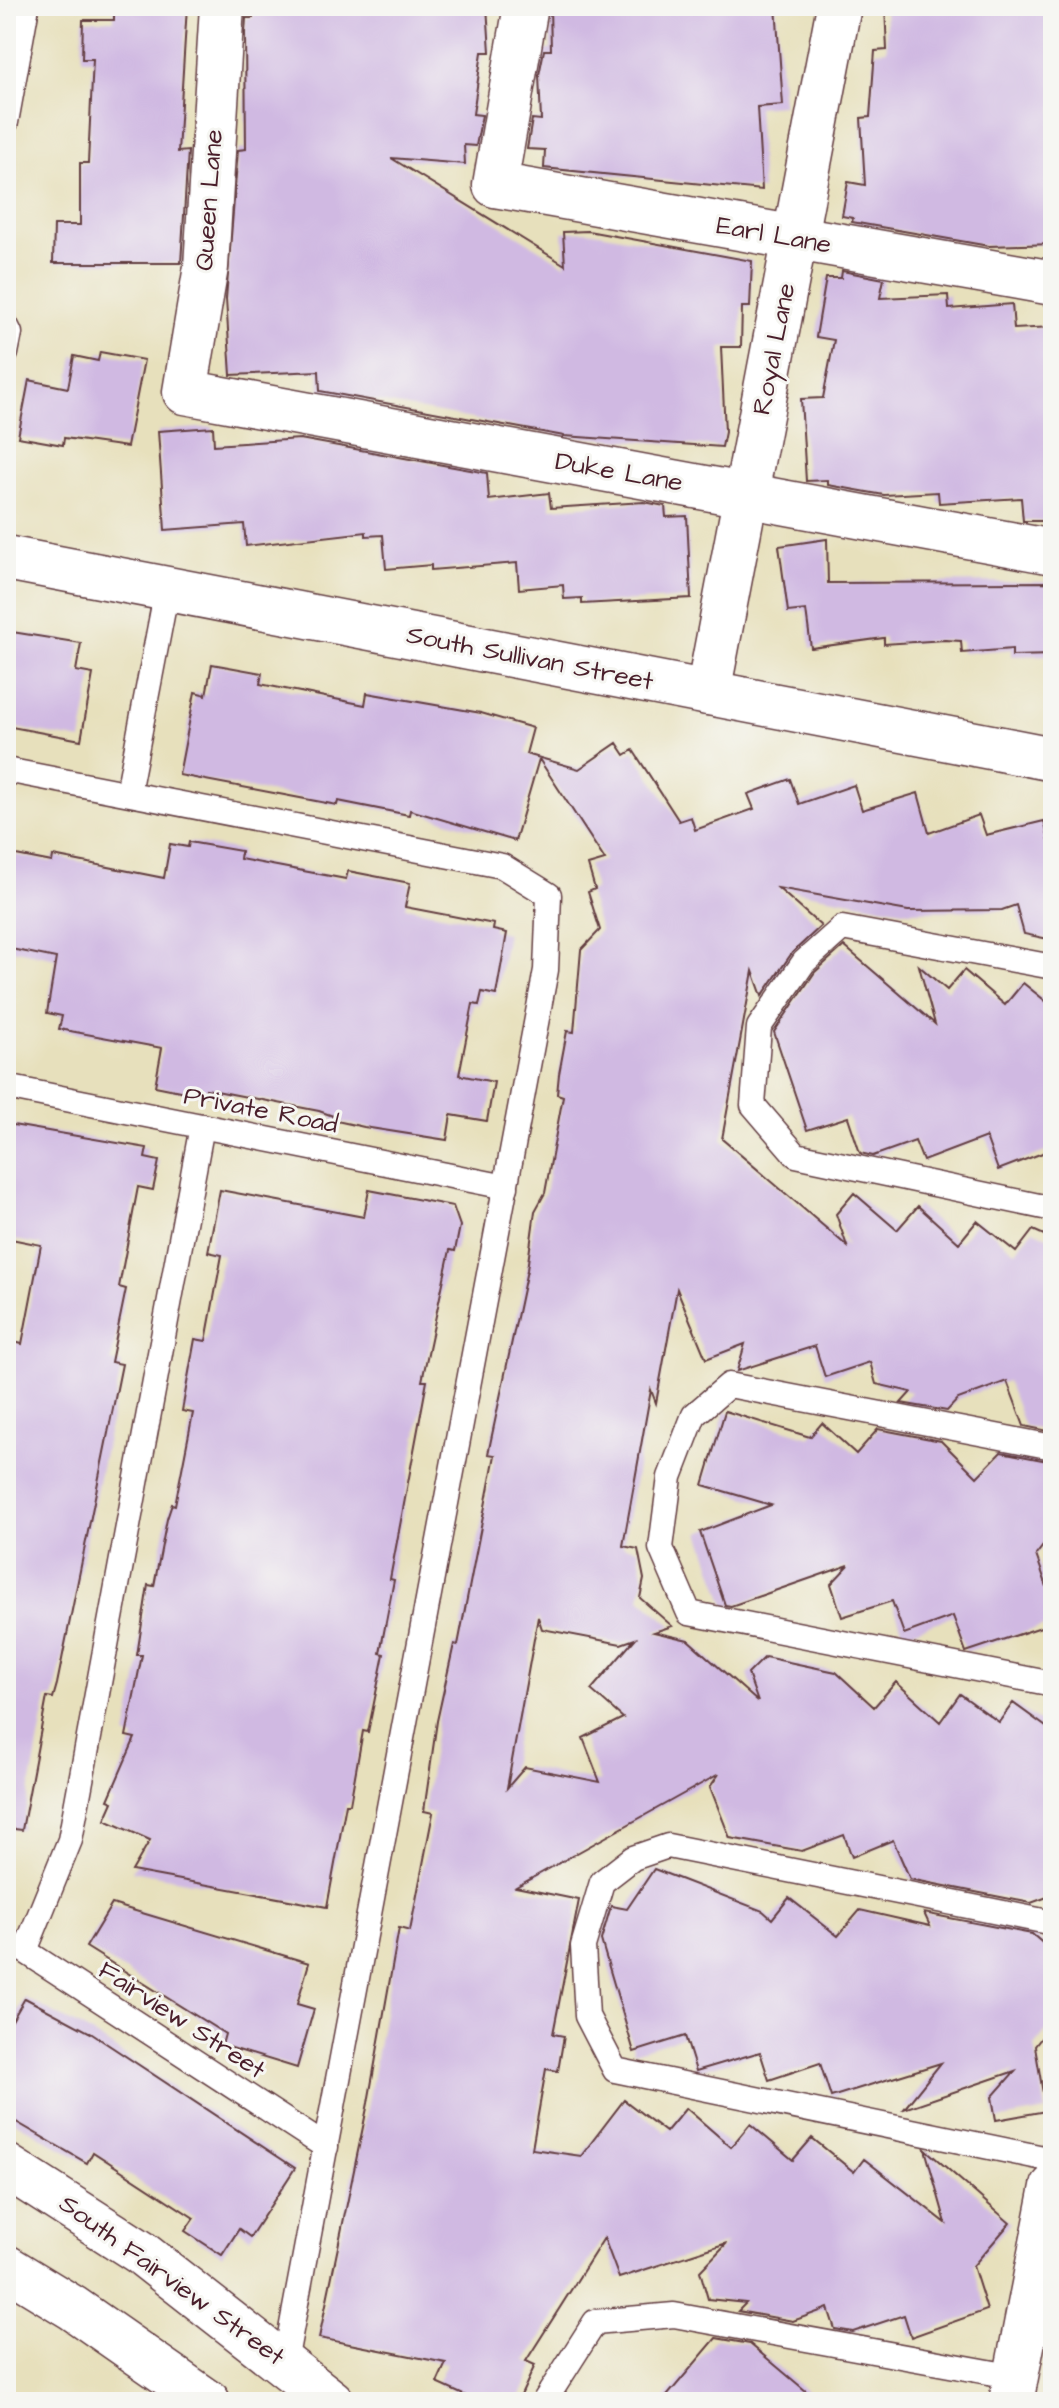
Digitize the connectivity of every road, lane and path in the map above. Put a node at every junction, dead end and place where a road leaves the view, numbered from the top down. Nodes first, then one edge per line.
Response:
1 (27, 6) edge
2 (222, 6) edge
3 (526, 6) edge
4 (839, 6) edge
5 (6, 122) edge
6 (795, 239) junction
7 (1053, 283) edge
8 (6, 325) edge
9 (6, 353) edge
10 (185, 392) joint
11 (746, 495) junction
12 (1053, 552) edge
13 (6, 558) edge
14 (167, 589) junction
15 (708, 693) junction
16 (1053, 759) edge
17 (6, 770) edge
18 (128, 793) junction
19 (1053, 967) edge
20 (6, 1087) edge
21 (202, 1126) junction
22 (506, 1187) junction
23 (1053, 1209) edge
24 (1053, 1447) edge
25 (1053, 1684) edge
26 (1053, 1923) edge
27 (16, 1946) edge
28 (326, 2147) junction
29 (1053, 2160) edge
30 (6, 2166) edge
31 (1053, 2187) edge
32 (6, 2267) edge
33 (285, 2362) junction
34 (1014, 2389) edge
35 (208, 2402) edge
36 (332, 2402) edge
37 (544, 2402) edge

1 - 5 lane
2 - 10 street, Queen Lane
3 - 6 street, Earl Lane
4 - 6 street, Royal Lane
6 - 7 street, Earl Lane
6 - 11 street, Royal Lane
8 - 9 lane
10 - 11 street, Duke Lane
11 - 12 street, Duke Lane
11 - 15 street, Royal Lane
13 - 14 street, South Sullivan Street
14 - 15 street, South Sullivan Street
14 - 18 lane
15 - 16 street, South Sullivan Street
17 - 18 lane
18 - 22 lane
19 - 23 lane
20 - 21 lane, Private Road
21 - 22 lane, Private Road
21 - 27 lane
22 - 28 lane
24 - 25 lane
26 - 29 lane
27 - 28 lane, Fairview Street
28 - 33 lane
30 - 33 street, South Fairview Street
31 - 34 street
32 - 35 street
33 - 36 street, South Fairview Street
34 - 37 lane

